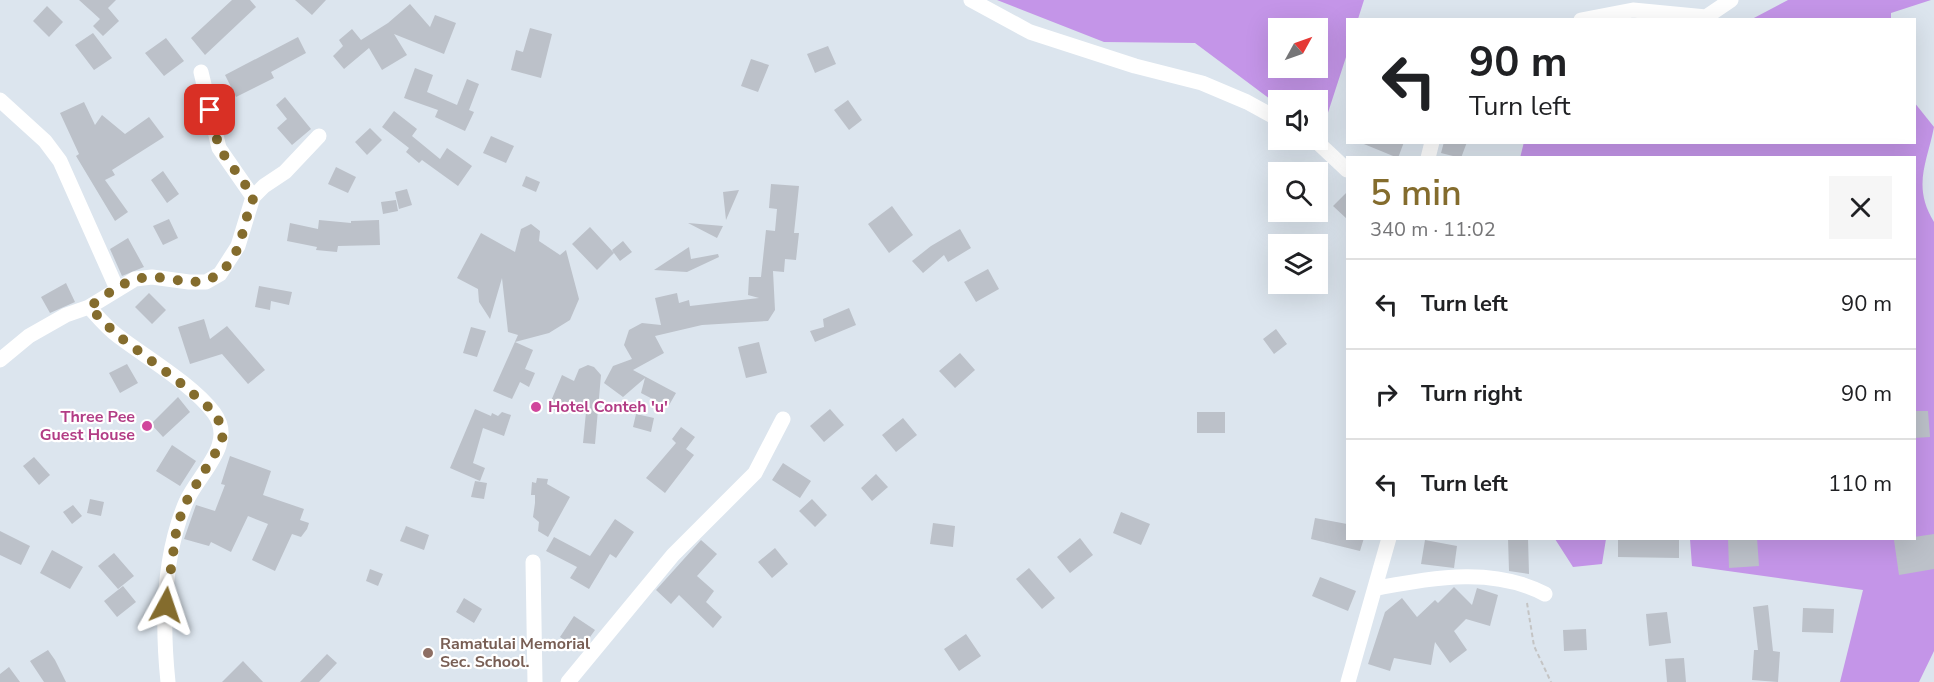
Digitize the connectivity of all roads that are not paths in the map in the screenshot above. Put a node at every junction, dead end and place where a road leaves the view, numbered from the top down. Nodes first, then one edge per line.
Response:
1 (971, 0) edge
2 (1731, 0) edge
3 (1591, 18) edge
4 (201, 72) dead end
5 (0, 100) edge
6 (1268, 114) edge
7 (319, 136) dead end
8 (1326, 150) edge
9 (1346, 169) edge
10 (254, 197) junction
11 (117, 288) junction
12 (89, 307) junction
13 (0, 360) edge
14 (783, 419) dead end
15 (1389, 540) edge
16 (533, 562) dead end
17 (1377, 588) junction
18 (1545, 594) dead end
19 (168, 682) edge
20 (535, 682) edge
21 (568, 682) edge
22 (1348, 682) edge

1 - 6 street
2 - 3 street
4 - 10 street
5 - 11 street
7 - 10 street
8 - 9 street
10 - 11 street
11 - 12 street
12 - 13 street
12 - 19 street
14 - 21 street
15 - 17 street
16 - 20 street
17 - 18 street
17 - 22 street

